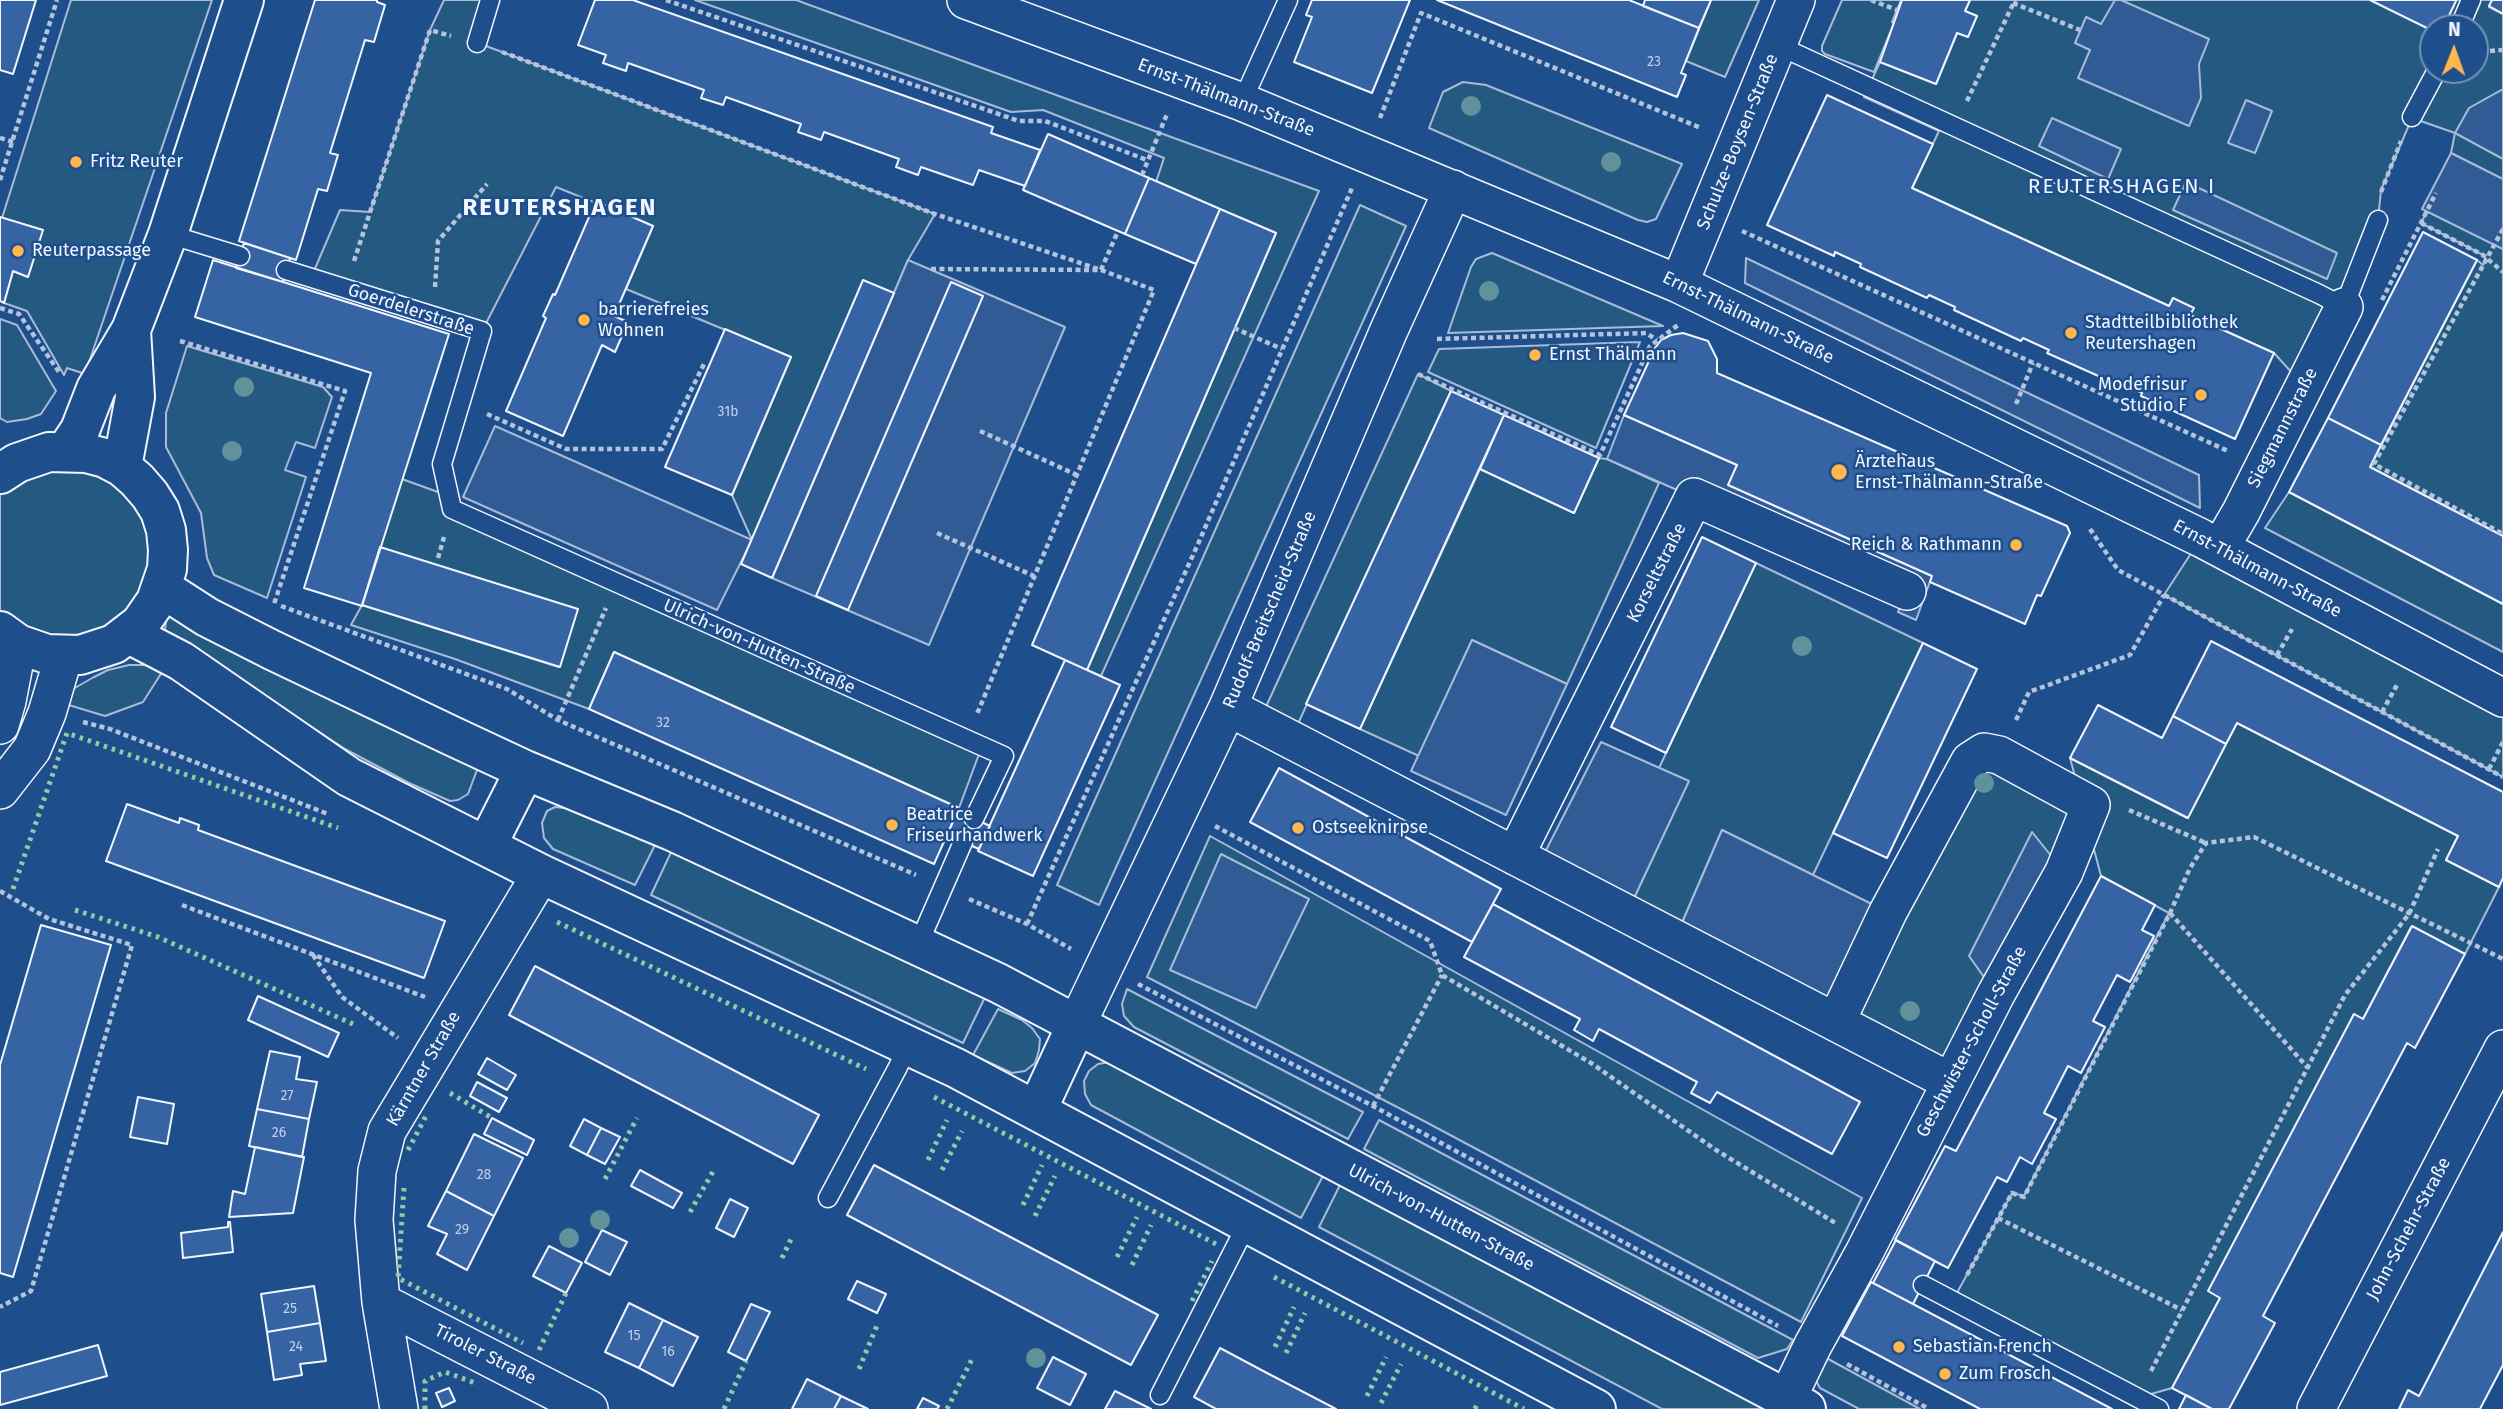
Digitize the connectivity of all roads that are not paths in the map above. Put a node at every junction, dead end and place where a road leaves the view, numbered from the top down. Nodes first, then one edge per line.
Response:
1 (244, 0) edge
2 (490, 0) edge
3 (966, 0) edge
4 (1288, 0) edge
5 (1796, 0) edge
6 (477, 43) road end
7 (1777, 46) junction
8 (2430, 84) edge
9 (1242, 102) junction
10 (2412, 117) road end
11 (1453, 189) junction
12 (2378, 220) road end
13 (168, 234) junction
14 (240, 256) dead end
15 (286, 270) dead end
16 (1679, 284) junction
17 (2344, 307) junction
18 (131, 330) junction
19 (66, 451) junction
20 (122, 467) junction
21 (1, 472) edge
22 (452, 509) joint
23 (2220, 548) junction
24 (162, 588) junction
25 (1907, 591) dead end
26 (130, 634) junction
27 (9, 638) edge
28 (61, 655) junction
29 (2503, 698) edge
30 (1228, 707) junction
31 (0, 725) edge
32 (525, 770) junction
33 (0, 790) edge
34 (974, 819) dead end
35 (963, 842) dead end
36 (487, 845) junction
37 (1515, 856) junction
38 (541, 874) junction
39 (918, 945) junction
40 (1836, 1022) junction
41 (1076, 1026) junction
42 (907, 1047) junction
43 (2503, 1049) edge
44 (1951, 1082) junction
45 (1037, 1110) junction
46 (828, 1198) dead end
47 (1247, 1224) junction
48 (1923, 1285) dead end
49 (381, 1302) junction
50 (1160, 1395) dead end
51 (1796, 1404) edge
52 (1589, 1407) edge
53 (399, 1409) edge
54 (589, 1409) edge
55 (2159, 1409) edge
56 (2316, 1409) edge

1 - 13 street
2 - 6 lane
3 - 9 street, Ernst-Thälmann-Straße
4 - 9 lane
5 - 7 street, Schulze-Boysen-Straße
7 - 16 street, Schulze-Boysen-Straße
7 - 17 lane
8 - 10 lane
9 - 11 street, Ernst-Thälmann-Straße
11 - 16 street, Ernst-Thälmann-Straße
11 - 30 street, Rudolf-Breitscheid-Straße
12 - 17 lane
13 - 14 lane
13 - 18 street
15 - 22 lane, Goerdelerstraße
16 - 23 street, Ernst-Thälmann-Straße
17 - 23 street, Siegmannstraße
18 - 19 street
18 - 20 street
19 - 20 street
19 - 21 street
20 - 24 street
22 - 34 lane, Ulrich-von-Hutten-Straße
23 - 29 street, Ernst-Thälmann-Straße
24 - 26 street
24 - 32 street, Ulrich-von-Hutten-Straße
25 - 37 street, Korseltstraße
26 - 28 street
26 - 36 street
27 - 28 street
27 - 31 street
28 - 33 street
30 - 37 street
30 - 41 street, Rudolf-Breitscheid-Straße
32 - 36 street
32 - 39 street, Ulrich-von-Hutten-Straße
35 - 39 lane
36 - 38 street
37 - 40 street
38 - 42 street
38 - 49 street, Kärntner Straße
39 - 41 street, Ulrich-von-Hutten-Straße
40 - 44 street
40 - 44 street, Geschwister-Scholl-Straße
41 - 45 street
41 - 51 street, Ulrich-von-Hutten-Straße
42 - 45 street
42 - 46 lane
43 - 56 street, John-Schehr-Straße
44 - 51 street, Geschwister-Scholl-Straße
45 - 47 street
47 - 50 lane
47 - 52 street
48 - 55 lane
49 - 53 street, Kärntner Straße
49 - 54 street, Tiroler Straße

